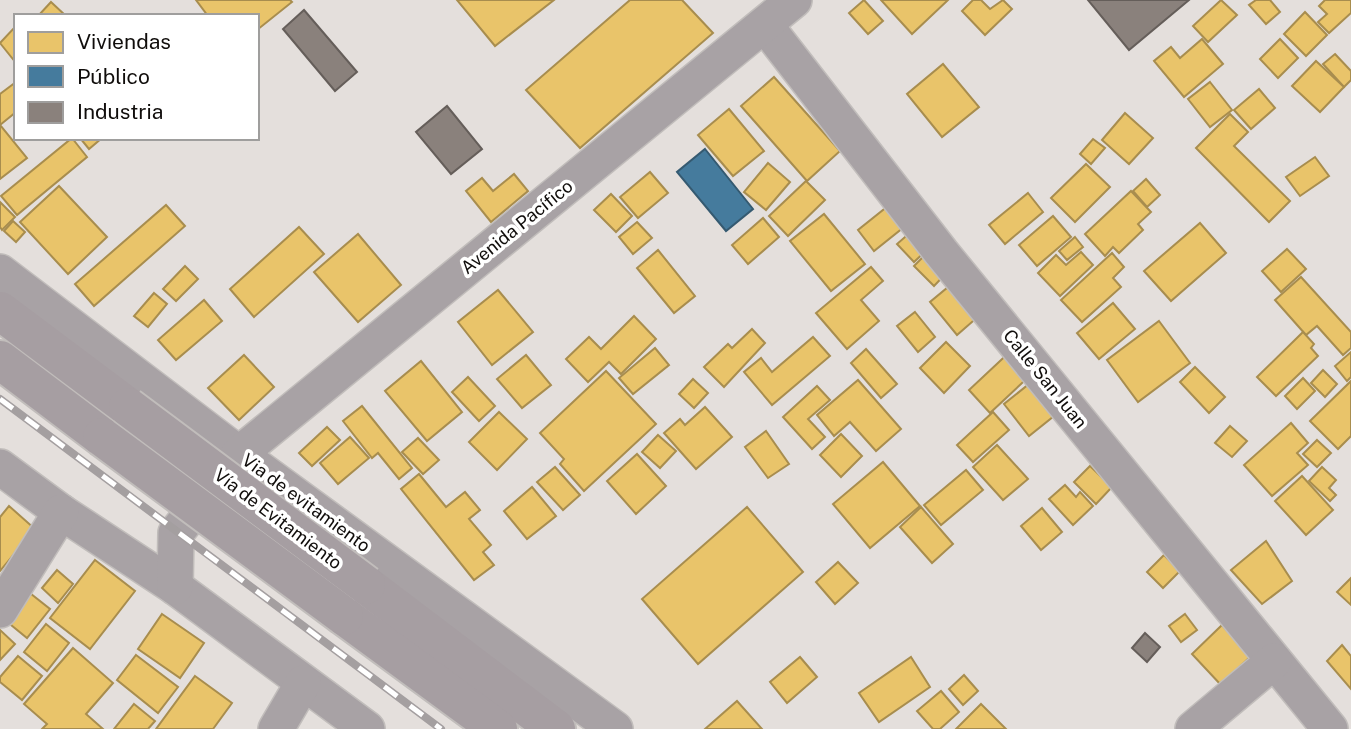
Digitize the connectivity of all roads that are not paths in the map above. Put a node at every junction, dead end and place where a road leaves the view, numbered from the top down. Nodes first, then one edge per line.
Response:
1 (794, 0) edge
2 (765, 25) junction
3 (0, 272) edge
4 (0, 311) edge
5 (0, 360) edge
6 (239, 454) junction
7 (0, 467) edge
8 (61, 512) junction
9 (175, 587) junction
10 (355, 601) junction
11 (0, 610) edge
12 (1274, 660) junction
13 (303, 683) junction
14 (276, 729) edge
15 (367, 729) edge
16 (498, 729) edge
17 (556, 729) edge
18 (615, 729) edge
19 (1193, 729) edge
20 (1330, 729) edge

1 - 2 street, Avenida Pacífico
2 - 6 street, Avenida Pacífico
2 - 12 street, Calle San Juan
3 - 6 street, Via de evitamiento
4 - 10 highway, Vía de Evitamiento, bridge
5 - 10 highway, Vía de Evitamiento, bridge
6 - 9 street, Avenida Pacífico
6 - 18 street, Via de evitamiento
7 - 8 street
8 - 9 street
8 - 11 street
9 - 13 street
10 - 16 highway, Vía de Evitamiento
10 - 17 highway, Vía de Evitamiento
12 - 19 street
12 - 20 street, Calle San Juan
13 - 14 street
13 - 15 street

